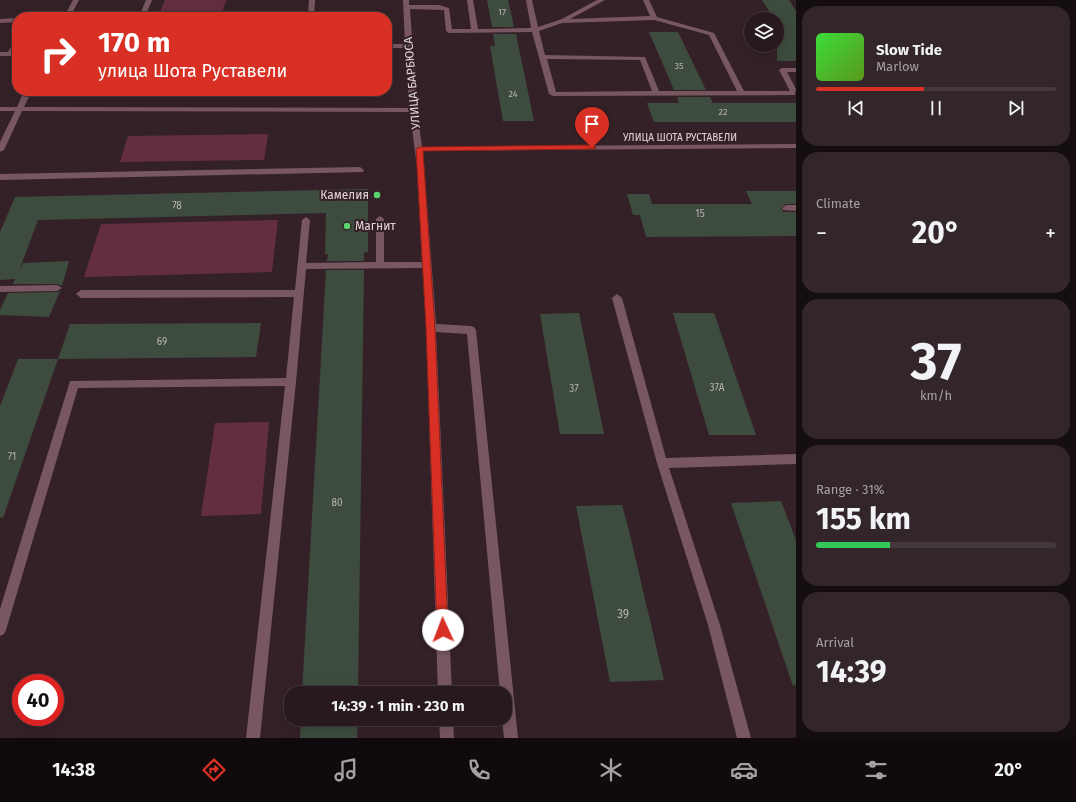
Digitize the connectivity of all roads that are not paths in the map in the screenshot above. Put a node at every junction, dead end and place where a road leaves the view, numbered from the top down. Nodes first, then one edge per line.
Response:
1 (76, 0) edge
2 (149, 0) edge
3 (312, 0) edge
4 (438, 0) edge
5 (470, 0) edge
6 (529, 0) edge
7 (602, 0) edge
8 (646, 0) edge
9 (407, 4) edge
10 (439, 8) junction
11 (70, 12) edge
12 (144, 12) edge
13 (311, 12) edge
14 (654, 18) junction
15 (12, 20) edge
16 (0, 21) edge
17 (561, 21) junction
18 (535, 30) junction
19 (476, 31) junction
20 (392, 46) edge
21 (408, 46) junction
22 (0, 54) edge
23 (12, 54) edge
24 (543, 57) junction
25 (796, 70) edge
26 (741, 93) junction
27 (656, 94) junction
28 (25, 96) edge
29 (0, 109) edge
30 (18, 109) junction
31 (413, 110) junction
32 (796, 146) edge
33 (420, 149) junction
34 (0, 150) edge
35 (360, 170) dead end
36 (0, 177) edge
37 (786, 208) dead end
38 (796, 208) edge
39 (380, 219) dead end
40 (306, 220) dead end
41 (380, 265) junction
42 (427, 265) junction
43 (302, 266) junction
44 (58, 288) dead end
45 (0, 289) edge
46 (299, 293) junction
47 (81, 294) dead end
48 (617, 298) dead end
49 (430, 328) junction
50 (291, 382) junction
51 (796, 459) edge
52 (662, 463) junction
53 (0, 630) edge
54 (445, 686) edge
55 (446, 726) edge
56 (253, 738) edge
57 (447, 738) edge
58 (511, 738) edge
59 (744, 738) edge

1 - 11 street
2 - 12 street
3 - 13 street
4 - 10 street
5 - 19 street
6 - 18 street
7 - 17 street
8 - 14 street
9 - 10 street
9 - 21 street, УЛИЦА БАРБЮСА
10 - 19 street
14 - 17 street
14 - 26 street
15 - 16 street
17 - 18 street
18 - 19 street
18 - 24 street
20 - 21 street
21 - 31 street, УЛИЦА БАРБЮСА
22 - 23 street
24 - 27 street
24 - 27 street
25 - 26 street
26 - 27 street
28 - 30 street
29 - 30 street
30 - 31 street
30 - 34 street
31 - 33 street, УЛИЦА БАРБЮСА
32 - 33 street, УЛИЦА ШОТА РУСТАВЕЛИ
33 - 42 street, УЛИЦА БАРБЮСА
35 - 36 street
37 - 38 street
39 - 41 street
40 - 43 street
41 - 42 street
41 - 43 street
42 - 49 street, УЛИЦА БАРБЮСА
43 - 46 street
44 - 45 street
46 - 47 street
46 - 50 street
48 - 52 street
49 - 54 street, УЛИЦА БАРБЮСА
49 - 58 street
50 - 53 street
50 - 56 street
51 - 52 street
52 - 59 street
55 - 57 street

